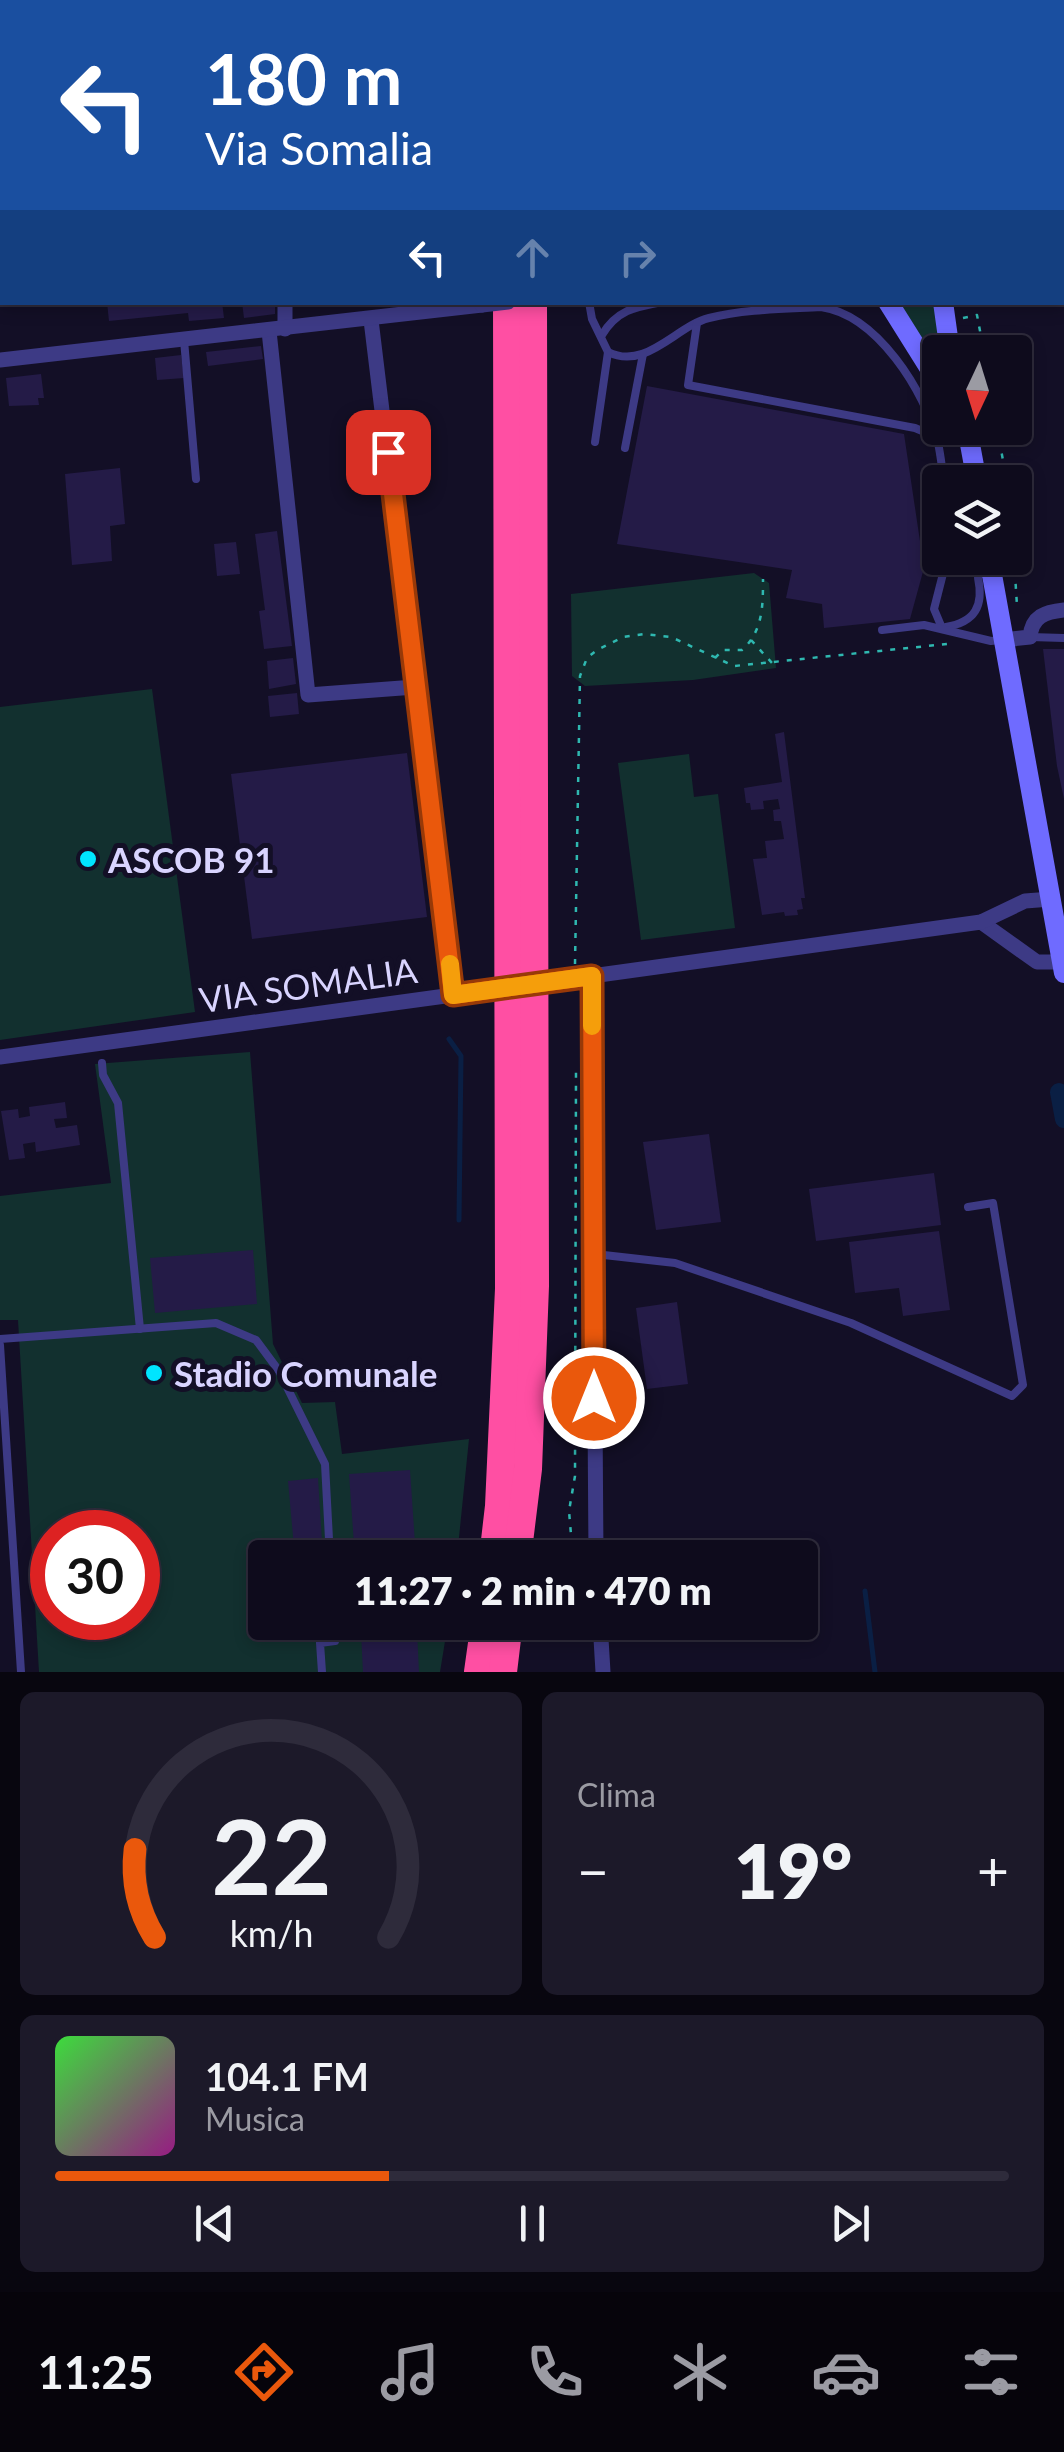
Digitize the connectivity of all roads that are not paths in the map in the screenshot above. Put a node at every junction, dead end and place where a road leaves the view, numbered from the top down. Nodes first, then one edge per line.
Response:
1 (284, 305) edge
2 (491, 305) edge
3 (499, 305) edge
4 (533, 305) edge
5 (590, 305) edge
6 (649, 305) edge
7 (888, 305) edge
8 (943, 305) edge
9 (372, 320) junction
10 (697, 323) junction
11 (277, 330) junction
12 (602, 335) junction
13 (948, 335) edge
14 (184, 340) junction
15 (608, 352) junction
16 (642, 354) junction
17 (922, 357) edge
18 (0, 360) edge
19 (922, 406) edge
20 (922, 431) edge
21 (595, 442) dead end
22 (625, 448) dead end
23 (196, 479) dead end
24 (943, 575) edge
25 (980, 575) edge
26 (992, 575) edge
27 (1064, 610) edge
28 (942, 628) junction
29 (882, 630) dead end
30 (1030, 632) junction
31 (1064, 638) edge
32 (1003, 640) junction
33 (416, 687) junction
34 (1056, 904) edge
35 (981, 922) junction
36 (1063, 968) edge
37 (592, 976) junction
38 (461, 994) junction
39 (0, 1057) edge
40 (102, 1063) dead end
41 (968, 1207) dead end
42 (596, 1254) junction
43 (140, 1329) junction
44 (0, 1342) edge
45 (2, 1418) edge
46 (329, 1540) edge
47 (495, 1540) edge
48 (519, 1540) edge
49 (596, 1540) edge
50 (335, 1640) edge
51 (482, 1640) edge
52 (507, 1640) edge
53 (601, 1640) edge
54 (20, 1672) edge
55 (322, 1672) edge
56 (478, 1672) edge
57 (503, 1672) edge
58 (604, 1672) edge

1 - 11 street
2 - 9 street
3 - 47 highway
4 - 48 highway
5 - 12 lane
6 - 12 lane
7 - 17 main road
8 - 13 main road
9 - 11 street
9 - 33 street
10 - 16 lane
10 - 19 lane
10 - 20 lane
11 - 14 street
11 - 33 street
12 - 15 lane
14 - 18 street
14 - 23 lane
15 - 16 lane
15 - 21 lane
16 - 22 lane
24 - 28 lane
25 - 28 lane
26 - 32 main road
27 - 30 street
28 - 29 lane
28 - 32 lane
30 - 31 lane
30 - 32 street
32 - 34 main road
33 - 38 street
34 - 35 street, VIA SOMALIA
34 - 36 main road
35 - 36 street
35 - 37 street, VIA SOMALIA
37 - 38 street, VIA SOMALIA, bridge
37 - 42 street
38 - 39 street, VIA SOMALIA
40 - 43 lane
41 - 42 lane
42 - 49 street
43 - 44 lane
43 - 46 lane
44 - 45 lane
45 - 54 lane
50 - 55 lane
51 - 56 highway
52 - 57 highway
53 - 58 street

